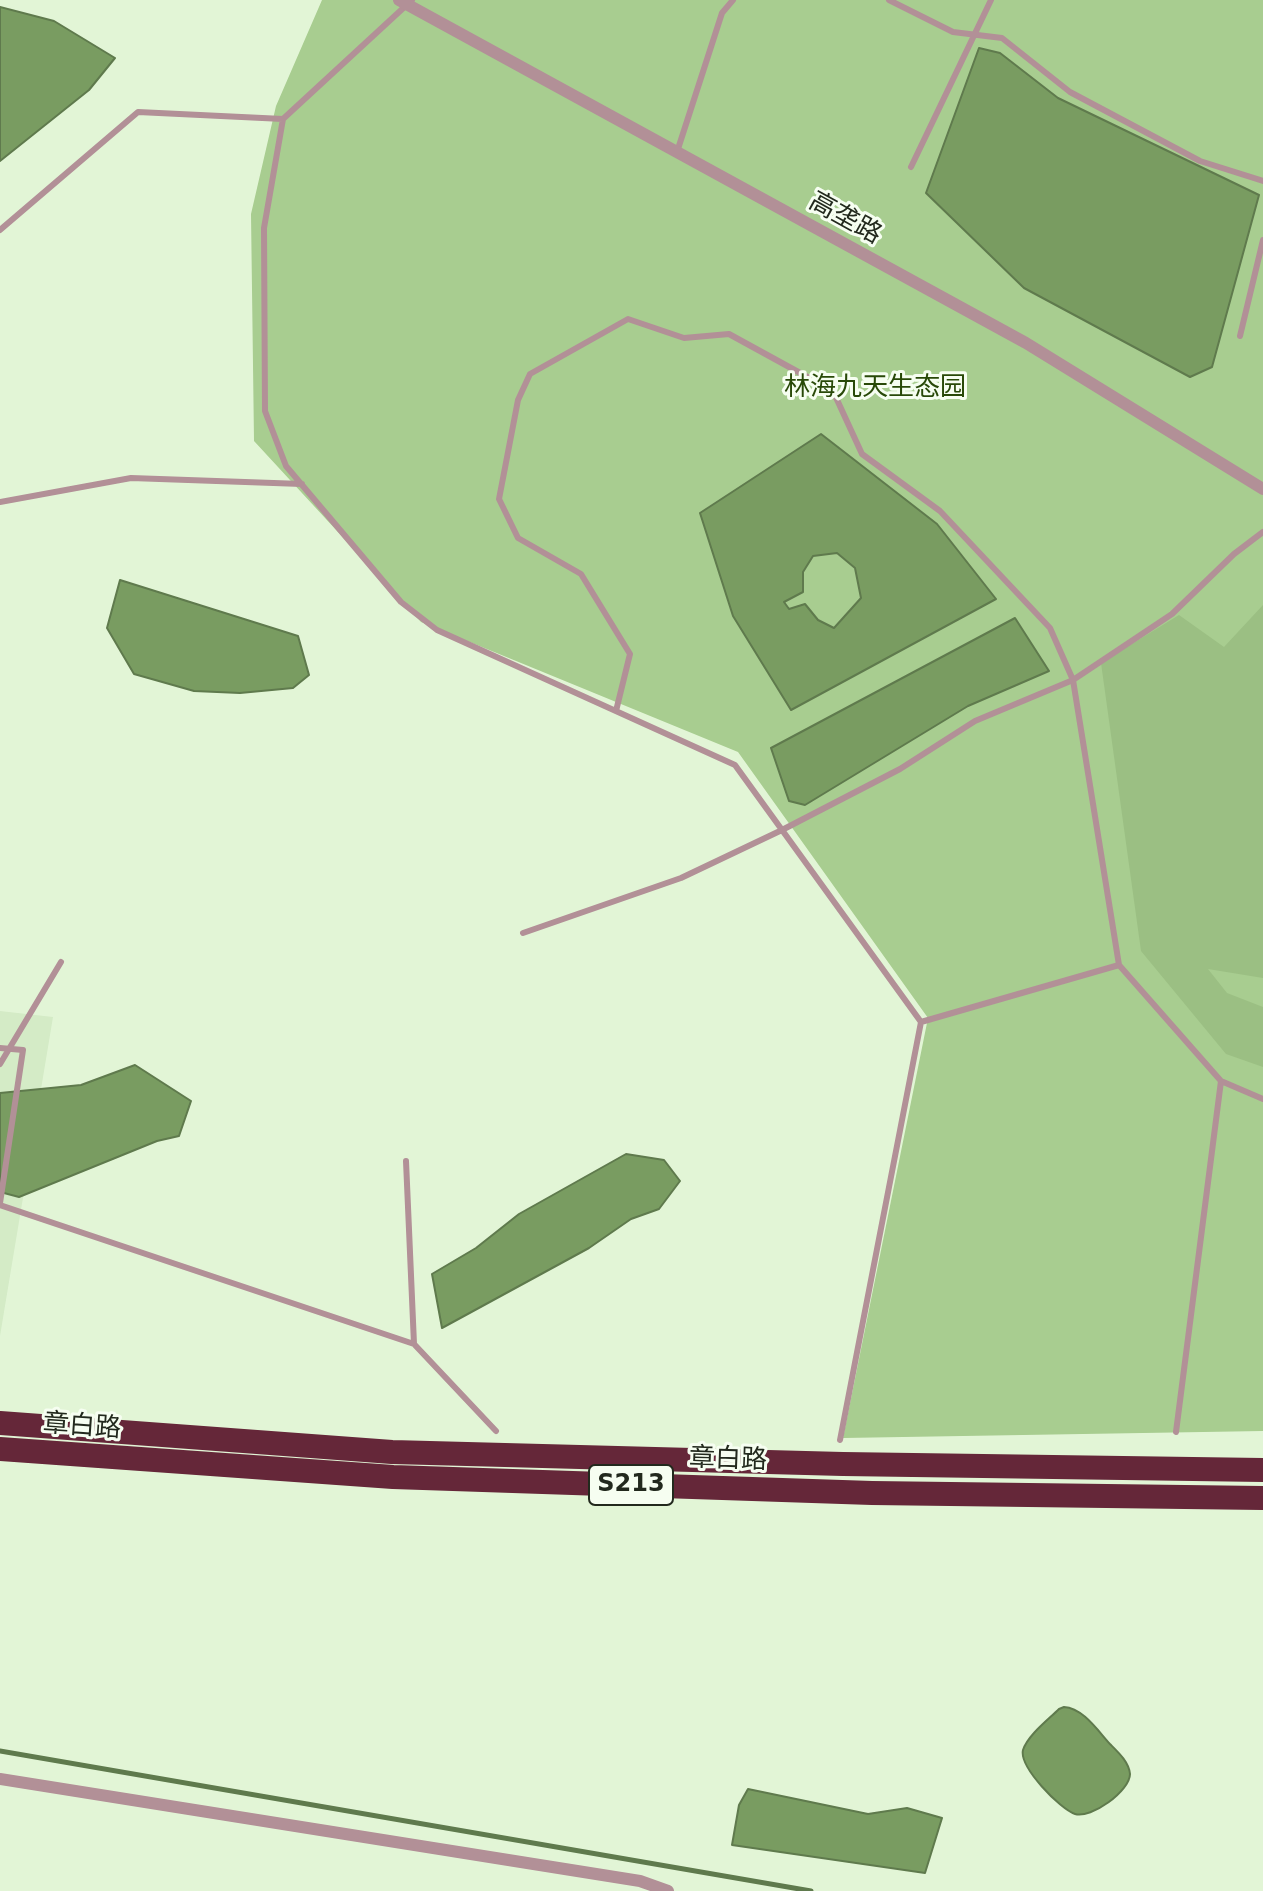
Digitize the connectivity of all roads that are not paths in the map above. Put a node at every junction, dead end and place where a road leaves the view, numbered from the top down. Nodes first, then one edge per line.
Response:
1 (733, 0) edge
2 (889, 0) edge
3 (991, 0) edge
4 (406, 2) edge
5 (973, 34) junction
6 (283, 119) junction
7 (677, 152) junction
8 (911, 167) dead end
9 (1263, 181) edge
10 (0, 230) edge
11 (1263, 240) edge
12 (1240, 336) dead end
13 (302, 484) junction
14 (1263, 489) edge
15 (0, 502) edge
16 (1263, 532) edge
17 (1073, 680) junction
18 (616, 711) junction
19 (782, 830) junction
20 (523, 933) dead end
21 (61, 962) dead end
22 (1119, 965) junction
23 (921, 1022) junction
24 (0, 1048) edge
25 (0, 1064) edge
26 (1221, 1081) junction
27 (1263, 1099) edge
28 (3, 1158) edge
29 (406, 1161) dead end
30 (0, 1204) edge
31 (414, 1344) junction
32 (0, 1423) edge
33 (496, 1431) dead end
34 (1176, 1432) dead end
35 (840, 1440) dead end
36 (0, 1449) edge
37 (1263, 1470) edge
38 (1263, 1498) edge
39 (0, 1779) edge
40 (668, 1891) edge

1 - 7 lane
2 - 5 lane
3 - 5 lane
4 - 6 lane
4 - 7 street, 高垄路
5 - 8 lane
5 - 9 lane
6 - 10 lane
6 - 13 lane
7 - 14 street, 高垄路
11 - 12 lane
13 - 15 lane
13 - 18 lane
16 - 17 lane
17 - 18 lane
17 - 19 lane
17 - 22 lane
18 - 19 lane
19 - 20 lane
19 - 23 lane
21 - 25 lane
22 - 23 lane
22 - 26 lane
23 - 35 lane
24 - 28 lane
26 - 27 lane
26 - 34 lane
28 - 30 lane
29 - 31 lane
30 - 31 lane
31 - 33 lane
32 - 37 highway, 章白路 / S213
36 - 38 highway, 章白路 / S213
39 - 40 street

